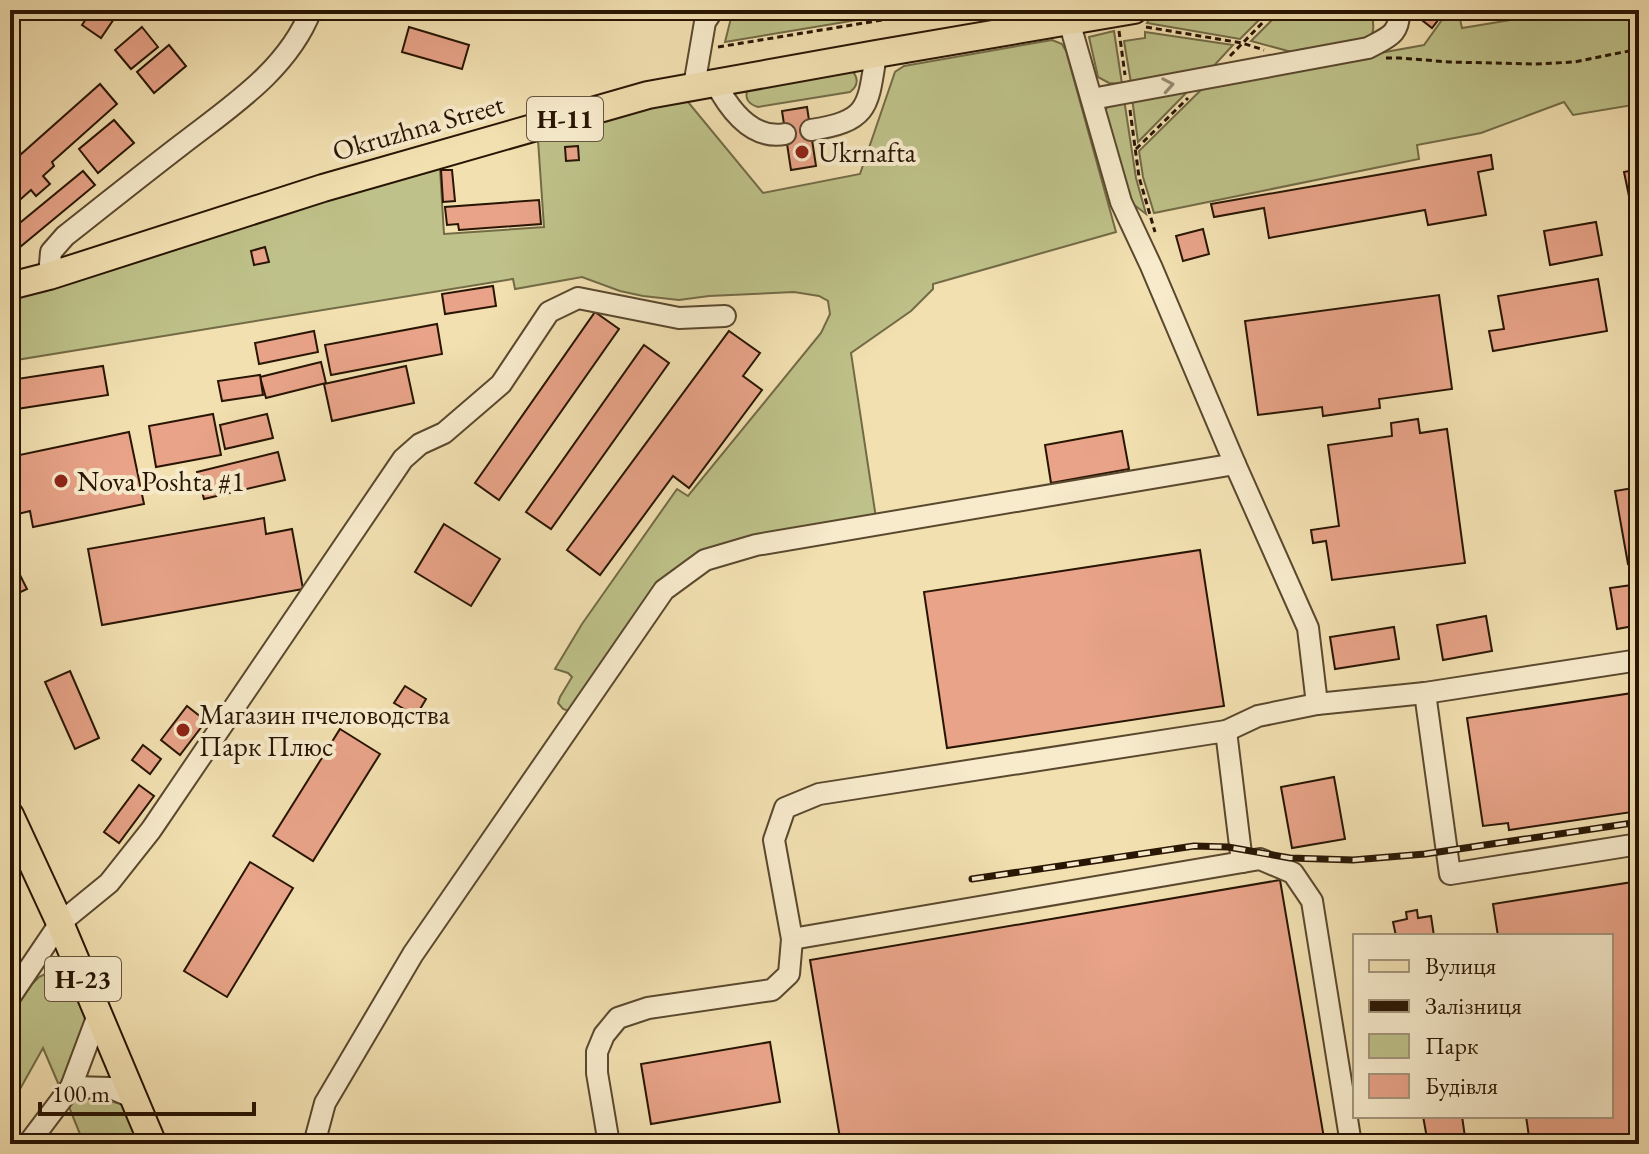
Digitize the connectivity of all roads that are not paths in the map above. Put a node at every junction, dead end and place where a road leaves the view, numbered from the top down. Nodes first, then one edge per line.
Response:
1 (311, 10) edge
2 (713, 10) edge
3 (1399, 10) edge
4 (1127, 20) edge
5 (1069, 21) junction
6 (876, 54) junction
7 (705, 84) junction
8 (1092, 99) junction
9 (811, 130) dead end
10 (785, 134) dead end
11 (49, 276) junction
12 (10, 286) edge
13 (725, 316) dead end
14 (1235, 464) junction
15 (1639, 660) edge
16 (1425, 693) junction
17 (1317, 704) junction
18 (1226, 731) junction
19 (10, 815) edge
20 (1639, 844) edge
21 (1242, 862) junction
22 (60, 923) junction
23 (792, 939) junction
24 (10, 997) edge
25 (98, 1015) junction
26 (71, 1087) junction
27 (132, 1097) junction
28 (28, 1144) edge
29 (153, 1144) edge
30 (314, 1144) edge
31 (609, 1144) edge
32 (1351, 1144) edge

1 - 11 street
2 - 7 street
8 -> 3 street
4 - 5 main road, Okruzhna Street / Н-11
5 - 6 main road, Okruzhna Street / Н-11
5 - 8 street
6 - 7 main road, Okruzhna Street / Н-11
6 - 9 street
7 - 10 street
7 - 11 main road, Okruzhna Street / Н-11
8 - 14 street
11 - 12 main road, Okruzhna Street / Н-11
13 - 22 street
14 - 17 street
14 - 30 street
15 - 16 street
16 - 17 street
16 - 20 street
17 - 18 street
18 - 21 street
18 - 23 street
19 - 22 main road, Н-23
21 - 23 street
21 - 32 street
22 - 24 street
22 - 25 main road, Н-23
23 - 31 street
25 - 26 street
25 - 27 main road, Н-23
26 - 27 street
26 - 28 street
27 - 29 main road, Н-23

